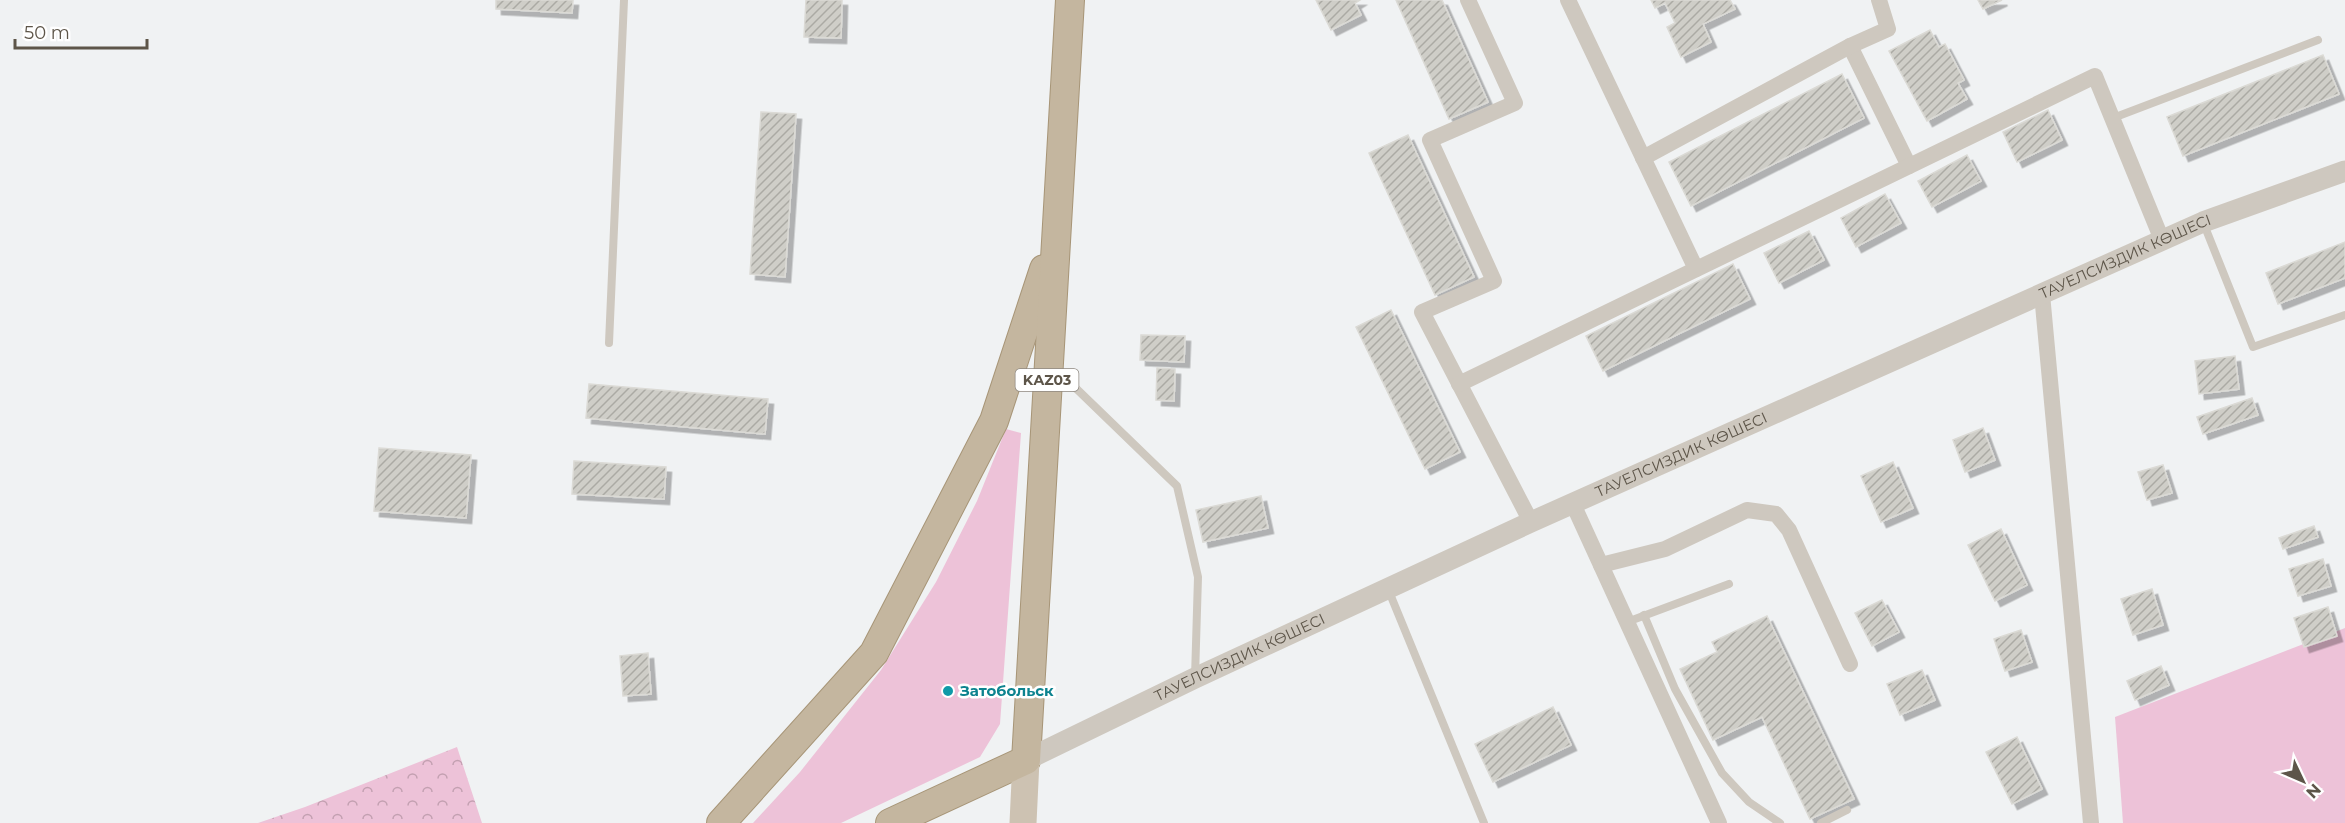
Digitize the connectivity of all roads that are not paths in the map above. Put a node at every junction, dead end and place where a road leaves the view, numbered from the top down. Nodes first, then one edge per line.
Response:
1 (624, 0) edge
2 (1070, 0) edge
3 (1468, 0) edge
4 (1568, 0) edge
5 (1879, 0) edge
6 (2318, 40) dead end
7 (1850, 46) junction
8 (2113, 118) junction
9 (1643, 158) junction
10 (1909, 166) junction
11 (2345, 171) edge
12 (2203, 222) junction
13 (1057, 230) junction
14 (2162, 240) junction
15 (1696, 269) junction
16 (2042, 294) junction
17 (2345, 315) edge
18 (609, 343) dead end
19 (1048, 362) junction
20 (1459, 384) junction
21 (1573, 504) junction
22 (1531, 522) junction
23 (1601, 565) junction
24 (1729, 584) dead end
25 (1388, 588) junction
26 (1644, 615) junction
27 (1627, 622) junction
28 (1850, 664) dead end
29 (1195, 678) junction
30 (1026, 760) junction
31 (1847, 810) dead end
32 (721, 823) edge
33 (890, 823) edge
34 (1023, 823) edge
35 (1484, 823) edge
36 (1719, 823) edge
37 (1780, 823) edge
38 (1821, 823) edge
39 (2091, 823) edge

1 - 18 lane
2 - 13 highway, KАZ03
3 - 20 street
4 - 9 street
5 - 7 street
6 - 8 lane
7 - 9 street
7 - 10 street
8 - 10 street
8 - 14 street
9 - 15 street
10 - 15 street
11 - 12 street, ТАУЕЛСИЗДИК КӨШЕСІ
12 - 14 street, ТАУЕЛСИЗДИК КӨШЕСІ
12 - 17 lane
13 - 19 highway, KАZ03
13 - 32 highway, KАZ03
14 - 16 street, ТАУЕЛСИЗДИК КӨШЕСІ
15 - 20 street
16 - 21 street, ТАУЕЛСИЗДИК КӨШЕСІ
16 - 39 street
19 - 29 lane
19 - 30 highway, KАZ03
20 - 22 street
21 - 22 street, ТАУЕЛСИЗДИК КӨШЕСІ
21 - 23 street
22 - 25 street, ТАУЕЛСИЗДИК КӨШЕСІ
23 - 27 street
23 - 28 street
24 - 26 lane
25 - 29 street, ТАУЕЛСИЗДИК КӨШЕСІ
25 - 35 lane
26 - 27 lane
26 - 37 lane
27 - 36 street
29 - 30 street, ТАУЕЛСИЗДИК КӨШЕСІ
30 - 33 highway
30 - 34 main road
31 - 38 lane

